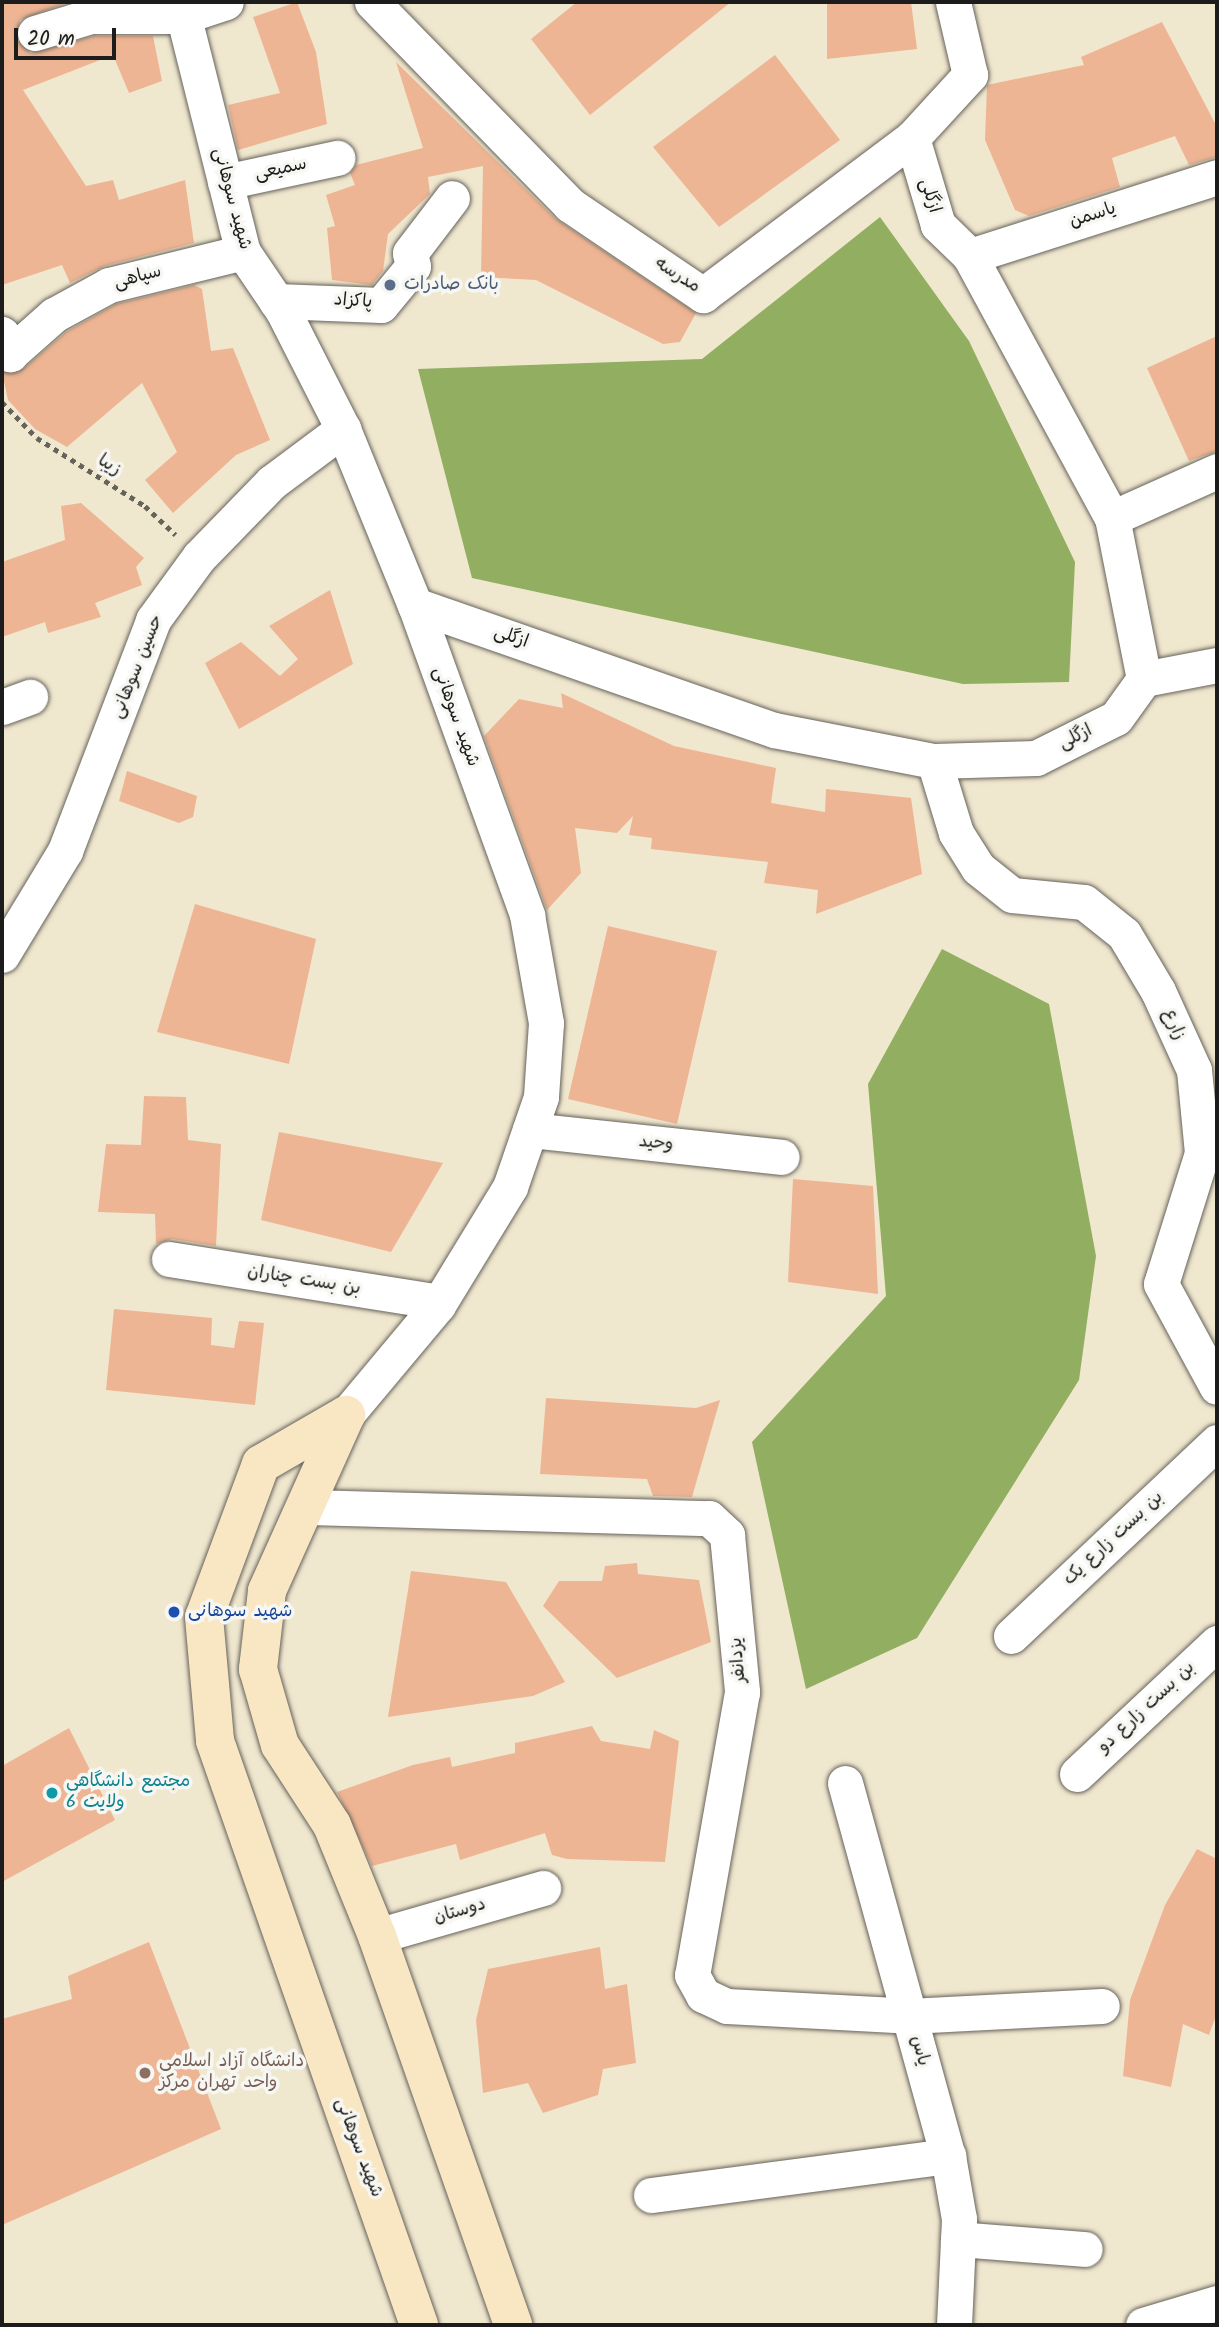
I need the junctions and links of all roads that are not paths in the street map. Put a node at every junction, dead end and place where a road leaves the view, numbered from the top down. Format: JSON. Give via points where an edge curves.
{"nodes":[{"id":1,"x":226,"y":2,"type":"edge"},
{"id":2,"x":372,"y":2,"type":"edge"},
{"id":3,"x":953,"y":2,"type":"edge"},
{"id":4,"x":182,"y":9,"type":"edge"},
{"id":5,"x":35,"y":33,"type":"dead end"},
{"id":6,"x":912,"y":138,"type":"junction"},
{"id":7,"x":337,"y":158,"type":"dead end"},
{"id":8,"x":1217,"y":177,"type":"edge"},
{"id":9,"x":225,"y":182,"type":"junction"},
{"id":10,"x":452,"y":198,"type":"dead end"},
{"id":11,"x":243,"y":252,"type":"junction"},
{"id":12,"x":970,"y":256,"type":"junction"},
{"id":13,"x":276,"y":301,"type":"junction"},
{"id":14,"x":6,"y":344,"type":"edge"},
{"id":15,"x":343,"y":429,"type":"junction"},
{"id":16,"x":1217,"y":471,"type":"edge"},
{"id":17,"x":1112,"y":518,"type":"junction"},
{"id":18,"x":415,"y":605,"type":"junction"},
{"id":19,"x":1217,"y":665,"type":"edge"},
{"id":20,"x":1144,"y":679,"type":"junction"},
{"id":21,"x":934,"y":761,"type":"junction"},
{"id":22,"x":2,"y":955,"type":"edge"},
{"id":23,"x":1194,"y":1070,"type":"junction"},
{"id":24,"x":1217,"y":1097,"type":"edge"},
{"id":25,"x":530,"y":1130,"type":"junction"},
{"id":26,"x":782,"y":1157,"type":"dead end"},
{"id":27,"x":169,"y":1259,"type":"dead end"},
{"id":28,"x":439,"y":1302,"type":"junction"},
{"id":29,"x":1217,"y":1387,"type":"edge"},
{"id":30,"x":346,"y":1415,"type":"junction"},
{"id":31,"x":1217,"y":1442,"type":"edge"},
{"id":32,"x":309,"y":1507,"type":"junction"},
{"id":33,"x":1011,"y":1636,"type":"dead end"},
{"id":34,"x":1217,"y":1643,"type":"edge"},
{"id":35,"x":1077,"y":1774,"type":"dead end"},
{"id":36,"x":845,"y":1783,"type":"dead end"},
{"id":37,"x":543,"y":1888,"type":"dead end"},
{"id":38,"x":377,"y":1936,"type":"junction"},
{"id":39,"x":1102,"y":2006,"type":"dead end"},
{"id":40,"x":909,"y":2016,"type":"junction"},
{"id":41,"x":948,"y":2156,"type":"junction"},
{"id":42,"x":651,"y":2195,"type":"dead end"},
{"id":43,"x":958,"y":2239,"type":"junction"},
{"id":44,"x":1085,"y":2249,"type":"dead end"},
{"id":45,"x":1217,"y":2303,"type":"edge"},
{"id":46,"x":419,"y":2325,"type":"edge"},
{"id":47,"x":513,"y":2325,"type":"edge"},
{"id":48,"x":954,"y":2325,"type":"edge"},
{"id":49,"x":1143,"y":2325,"type":"edge"}],
"edges":[{"from":1,"to":4,"type":"street"},
{"from":2,"to":6,"type":"street","name":"مدرسه","via":[[570,205],[703,295]]},
{"from":3,"to":6,"type":"street","name":"مدرسه","via":[[970,75]]},
{"from":4,"to":5,"type":"street","via":[[91,16]]},
{"from":4,"to":9,"type":"street","name":"شهید سوهانی"},
{"from":6,"to":12,"type":"street","name":"ازگلی","via":[[938,225]]},
{"from":7,"to":9,"type":"street","name":"سمیعی"},
{"from":8,"to":12,"type":"street","name":"یاسمن"},
{"from":9,"to":11,"type":"street","name":"شهید سوهانی"},
{"from":10,"to":13,"type":"street","name":"پاکزاد","via":[[410,253],[413,266],[381,305]]},
{"from":11,"to":13,"type":"street","name":"شهید سوهانی"},
{"from":11,"to":14,"type":"street","name":"سپاهی","via":[[109,285]]},
{"from":12,"to":17,"type":"street","name":"ازگلی"},
{"from":13,"to":15,"type":"street","name":"شهید سوهانی"},
{"from":15,"to":18,"type":"street","name":"شهید سوهانی"},
{"from":15,"to":22,"type":"street","name":"حسین سوهانی","via":[[272,482],[199,557],[153,620],[65,851]]},
{"from":16,"to":17,"type":"street"},
{"from":17,"to":20,"type":"street","name":"ازگلی"},
{"from":18,"to":21,"type":"street","name":"ازگلی","via":[[774,730]]},
{"from":18,"to":25,"type":"street","name":"شهید سوهانی","via":[[527,915],[546,1023],[541,1097]]},
{"from":19,"to":20,"type":"street"},
{"from":20,"to":21,"type":"street","name":"ازگلی","via":[[1116,718],[1036,758]]},
{"from":21,"to":23,"type":"street","name":"زارع","via":[[956,834],[978,868],[1012,895],[1084,902],[1124,934]]},
{"from":23,"to":24,"type":"street"},
{"from":23,"to":29,"type":"street","name":"زارع","via":[[1202,1153],[1161,1284]]},
{"from":25,"to":26,"type":"street","name":"وحید"},
{"from":25,"to":28,"type":"street","name":"شهید سوهانی","via":[[510,1187]]},
{"from":27,"to":28,"type":"street","name":"بن بست چناران"},
{"from":28,"to":30,"type":"street","name":"شهید سوهانی"},
{"from":30,"to":32,"type":"main road","name":"شهید سوهانی"},
{"from":30,"to":46,"type":"main road","name":"شهید سوهانی","via":[[261,1464],[204,1617],[215,1741]]},
{"from":31,"to":33,"type":"street","name":"بن بست زارع یک"},
{"from":32,"to":38,"type":"main road","name":"شهید سوهانی","via":[[267,1591],[258,1669],[280,1745],[332,1825]]},
{"from":32,"to":40,"type":"street","name":"یزدانفر","via":[[709,1518],[727,1535],[742,1692],[692,1975],[703,1995],[727,2006]]},
{"from":34,"to":35,"type":"street","name":"بن بست زارع دو"},
{"from":36,"to":40,"type":"street","name":"یاس"},
{"from":37,"to":38,"type":"street","name":"دوستان"},
{"from":38,"to":47,"type":"main road","name":"شهید سوهانی"},
{"from":39,"to":40,"type":"street","name":"یزدانفر"},
{"from":40,"to":41,"type":"street","name":"یاس"},
{"from":41,"to":42,"type":"street"},
{"from":41,"to":43,"type":"street","name":"یاس"},
{"from":43,"to":44,"type":"street"},
{"from":43,"to":48,"type":"street","name":"یاس"},
{"from":45,"to":49,"type":"street"}]}
